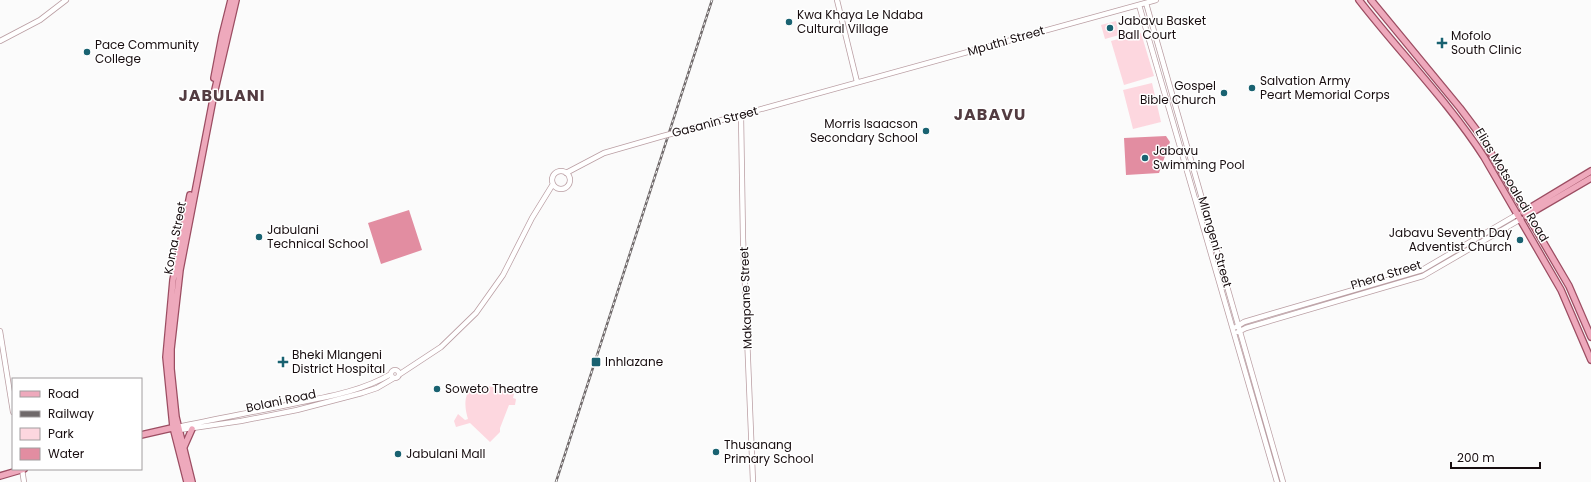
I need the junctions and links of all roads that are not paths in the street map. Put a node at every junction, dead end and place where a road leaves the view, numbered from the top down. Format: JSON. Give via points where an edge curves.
{"nodes":[{"id":1,"x":66,"y":0,"type":"edge"},
{"id":2,"x":231,"y":0,"type":"edge"},
{"id":3,"x":236,"y":0,"type":"edge"},
{"id":4,"x":837,"y":0,"type":"edge"},
{"id":5,"x":1156,"y":0,"type":"edge"},
{"id":6,"x":1359,"y":0,"type":"edge"},
{"id":7,"x":1371,"y":0,"type":"edge"},
{"id":8,"x":1146,"y":3,"type":"junction"},
{"id":9,"x":1139,"y":5,"type":"junction"},
{"id":10,"x":0,"y":41,"type":"edge"},
{"id":11,"x":857,"y":82,"type":"junction"},
{"id":12,"x":741,"y":115,"type":"junction"},
{"id":13,"x":575,"y":169,"type":"junction"},
{"id":14,"x":1591,"y":171,"type":"edge"},
{"id":15,"x":566,"y":172,"type":"junction"},
{"id":16,"x":570,"y":177,"type":"junction"},
{"id":17,"x":1591,"y":178,"type":"edge"},
{"id":18,"x":554,"y":186,"type":"junction"},
{"id":19,"x":1547,"y":201,"type":"junction"},
{"id":20,"x":1526,"y":213,"type":"junction"},
{"id":21,"x":1519,"y":217,"type":"junction"},
{"id":22,"x":1534,"y":227,"type":"junction"},
{"id":23,"x":1528,"y":231,"type":"junction"},
{"id":24,"x":1238,"y":325,"type":"junction"},
{"id":25,"x":0,"y":331,"type":"edge"},
{"id":26,"x":1240,"y":331,"type":"junction"},
{"id":27,"x":1234,"y":332,"type":"junction"},
{"id":28,"x":1591,"y":336,"type":"edge"},
{"id":29,"x":1591,"y":360,"type":"edge"},
{"id":30,"x":399,"y":372,"type":"junction"},
{"id":31,"x":393,"y":376,"type":"junction"},
{"id":32,"x":12,"y":406,"type":"edge"},
{"id":33,"x":174,"y":428,"type":"junction"},
{"id":34,"x":192,"y":429,"type":"junction"},
{"id":35,"x":142,"y":435,"type":"edge"},
{"id":36,"x":184,"y":447,"type":"junction"},
{"id":37,"x":20,"y":470,"type":"edge"},
{"id":38,"x":23,"y":470,"type":"edge"},
{"id":39,"x":0,"y":476,"type":"edge"},
{"id":40,"x":24,"y":482,"type":"edge"},
{"id":41,"x":187,"y":482,"type":"edge"},
{"id":42,"x":192,"y":482,"type":"edge"},
{"id":43,"x":753,"y":482,"type":"edge"},
{"id":44,"x":1277,"y":482,"type":"edge"},
{"id":45,"x":1283,"y":482,"type":"edge"}],
"edges":[{"from":1,"to":10,"type":"street","via":[[40,20]]},
{"from":2,"to":33,"type":"main road","name":"Koma Street","via":[[173,280],[166,357]]},
{"from":3,"to":33,"type":"main road","name":"Koma Street","via":[[178,279],[170,361]]},
{"from":4,"to":11,"type":"street"},
{"from":5,"to":8,"type":"street","name":"Mputhi Street"},
{"from":6,"to":21,"type":"main road","name":"Elias Motsoaledi Road","via":[[1471,137]]},
{"from":7,"to":20,"type":"main road","name":"Elias Motsoaledi Road","via":[[1475,127]]},
{"from":8,"to":9,"type":"street","name":"Mputhi Street"},
{"from":8,"to":24,"type":"street","name":"Mlangeni Street"},
{"from":9,"to":11,"type":"street","name":"Mputhi Street"},
{"from":9,"to":27,"type":"street","name":"Mlangeni Street"},
{"from":11,"to":12,"type":"street","name":"Gasanin Street"},
{"from":12,"to":13,"type":"street","name":"Gasanin Street","bridge":true,"via":[[604,153]]},
{"from":12,"to":43,"type":"street","name":"Makapane Street","via":[[743,238]]},
{"from":13,"to":15,"type":"street","name":"Gasanin Street"},
{"from":13,"to":16,"type":"street","name":"Gasanin Street"},
{"from":14,"to":19,"type":"main road"},
{"from":15,"to":16,"type":"street"},
{"from":15,"to":18,"type":"street","via":[[555,173],[552,178]]},
{"from":16,"to":18,"type":"street","via":[[571,182],[567,188],[562,190]]},
{"from":17,"to":19,"type":"main road"},
{"from":18,"to":30,"type":"street","via":[[532,218],[503,275],[483,305],[452,338],[430,355]]},
{"from":19,"to":20,"type":"main road","name":"Phera Street"},
{"from":20,"to":21,"type":"main road","name":"Phera Street"},
{"from":20,"to":22,"type":"main road","name":"Elias Motsoaledi Road"},
{"from":21,"to":23,"type":"main road","name":"Elias Motsoaledi Road"},
{"from":21,"to":24,"type":"street","name":"Phera Street","via":[[1422,270]]},
{"from":21,"to":26,"type":"street","name":"Phera Street","via":[[1423,276]]},
{"from":22,"to":23,"type":"main road"},
{"from":22,"to":28,"type":"main road","name":"Elias Motsoaledi Road","via":[[1569,286]]},
{"from":23,"to":29,"type":"main road","name":"Elias Motsoaledi Road","via":[[1561,290]]},
{"from":24,"to":26,"type":"street","name":"Mlangeni Street"},
{"from":24,"to":27,"type":"street","name":"Phera Street"},
{"from":25,"to":32,"type":"street"},
{"from":26,"to":27,"type":"street","name":"Phera Street"},
{"from":26,"to":45,"type":"street","name":"Mlangeni Street"},
{"from":27,"to":44,"type":"street","name":"Mlangeni Street"},
{"from":30,"to":31,"type":"street","via":[[398,377]]},
{"from":30,"to":31,"type":"street","via":[[393,370]]},
{"from":31,"to":33,"type":"street","name":"Bolani Road","via":[[343,393]]},
{"from":31,"to":34,"type":"street","name":"Bolani Road","via":[[378,388],[338,400]]},
{"from":33,"to":34,"type":"street","name":"Bolani Road"},
{"from":33,"to":35,"type":"main road","name":"Bolani Road"},
{"from":33,"to":36,"type":"main road","name":"Koma Street"},
{"from":33,"to":41,"type":"main road","name":"Koma Street"},
{"from":34,"to":36,"type":"main road"},
{"from":36,"to":42,"type":"main road","name":"Koma Street"},
{"from":37,"to":39,"type":"main road"},
{"from":38,"to":40,"type":"street"}]}
